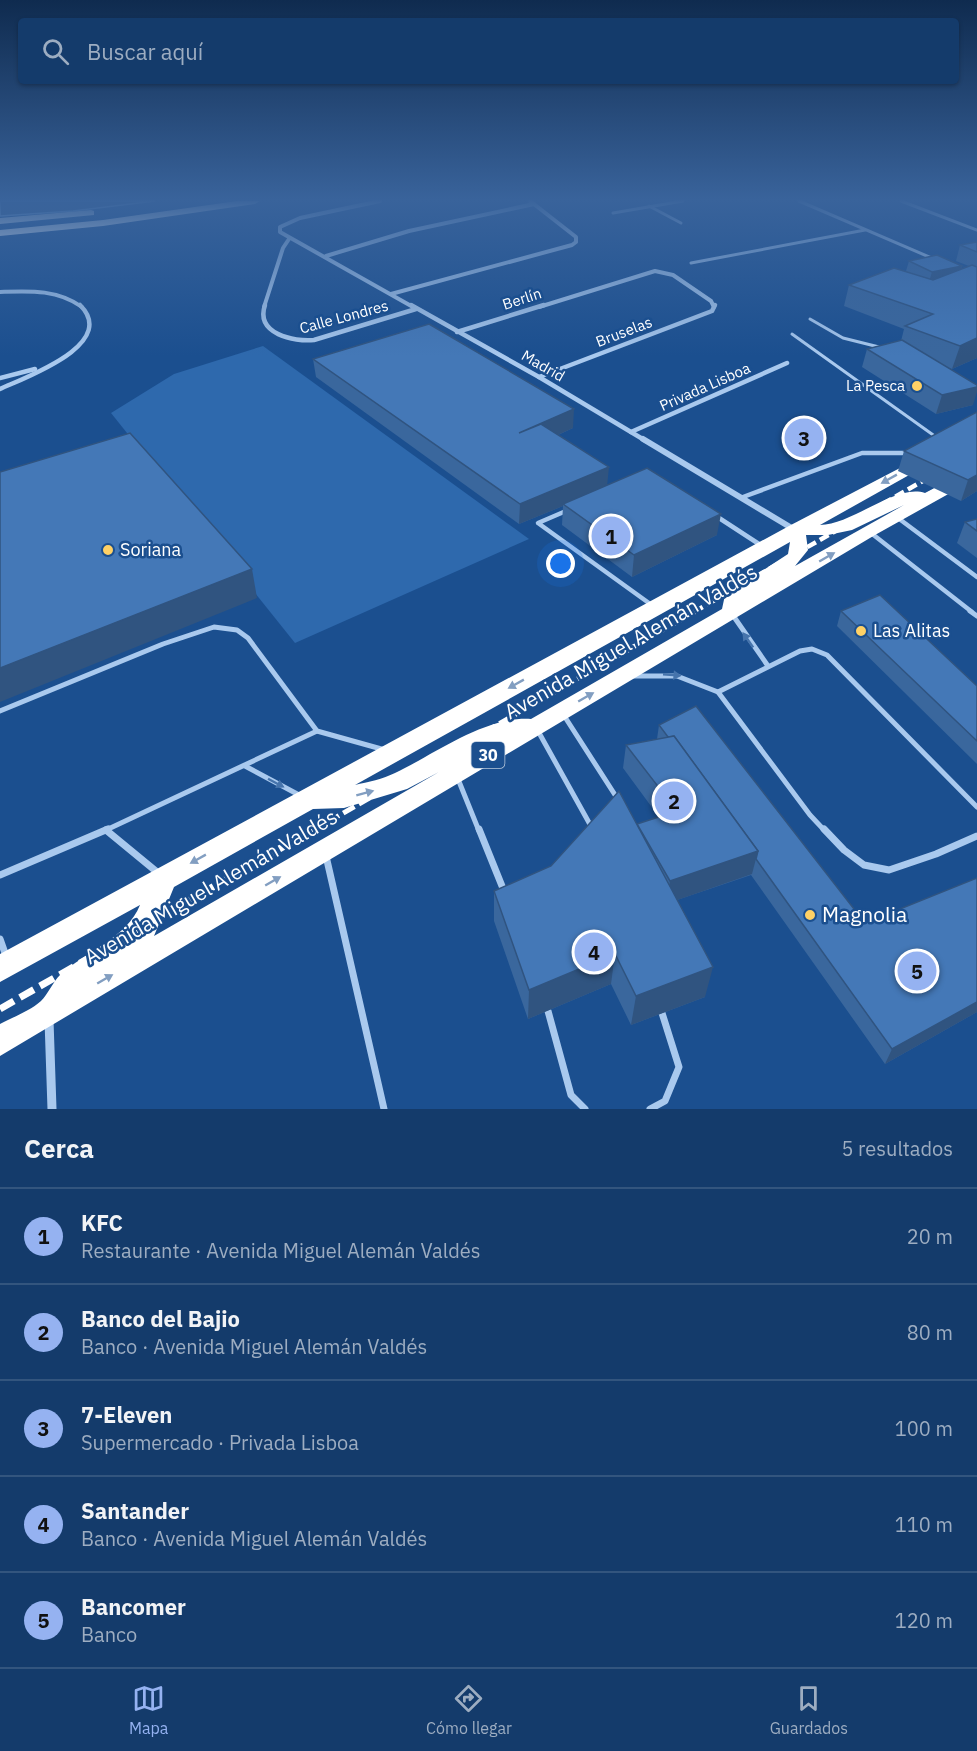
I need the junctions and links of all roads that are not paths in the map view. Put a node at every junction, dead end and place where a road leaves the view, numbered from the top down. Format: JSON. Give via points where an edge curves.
{"nodes":[{"id":1,"x":281,"y":253,"type":"edge"},
{"id":2,"x":319,"y":253,"type":"edge"},
{"id":3,"x":337,"y":253,"type":"edge"},
{"id":4,"x":543,"y":253,"type":"edge"},
{"id":5,"x":742,"y":253,"type":"edge"},
{"id":6,"x":921,"y":253,"type":"edge"},
{"id":7,"x":326,"y":256,"type":"junction"},
{"id":8,"x":940,"y":261,"type":"edge"},
{"id":9,"x":691,"y":262,"type":"dead end"},
{"id":10,"x":391,"y":294,"type":"junction"},
{"id":11,"x":0,"y":295,"type":"edge"},
{"id":12,"x":715,"y":305,"type":"joint"},
{"id":13,"x":416,"y":309,"type":"junction"},
{"id":14,"x":810,"y":319,"type":"dead end"},
{"id":15,"x":457,"y":332,"type":"junction"},
{"id":16,"x":792,"y":334,"type":"dead end"},
{"id":17,"x":883,"y":348,"type":"edge"},
{"id":18,"x":788,"y":363,"type":"dead end"},
{"id":19,"x":48,"y":366,"type":"junction"},
{"id":20,"x":539,"y":377,"type":"junction"},
{"id":21,"x":0,"y":378,"type":"edge"},
{"id":22,"x":0,"y":389,"type":"edge"},
{"id":23,"x":631,"y":432,"type":"junction"},
{"id":24,"x":949,"y":441,"type":"joint"},
{"id":25,"x":912,"y":454,"type":"edge"},
{"id":26,"x":967,"y":474,"type":"edge"},
{"id":27,"x":937,"y":492,"type":"junction"},
{"id":28,"x":742,"y":496,"type":"junction"},
{"id":29,"x":568,"y":510,"type":"edge"},
{"id":30,"x":706,"y":510,"type":"edge"},
{"id":31,"x":895,"y":516,"type":"junction"},
{"id":32,"x":795,"y":530,"type":"junction"},
{"id":33,"x":869,"y":531,"type":"junction"},
{"id":34,"x":764,"y":547,"type":"junction"},
{"id":35,"x":977,"y":577,"type":"edge"},
{"id":36,"x":655,"y":608,"type":"junction"},
{"id":37,"x":731,"y":613,"type":"junction"},
{"id":38,"x":977,"y":616,"type":"edge"},
{"id":39,"x":768,"y":666,"type":"junction"},
{"id":40,"x":622,"y":676,"type":"junction"},
{"id":41,"x":717,"y":692,"type":"junction"},
{"id":42,"x":0,"y":711,"type":"edge"},
{"id":43,"x":562,"y":712,"type":"junction"},
{"id":44,"x":536,"y":727,"type":"junction"},
{"id":45,"x":317,"y":731,"type":"junction"},
{"id":46,"x":394,"y":752,"type":"junction"},
{"id":47,"x":245,"y":766,"type":"junction"},
{"id":48,"x":456,"y":774,"type":"junction"},
{"id":49,"x":307,"y":800,"type":"junction"},
{"id":50,"x":622,"y":806,"type":"edge"},
{"id":51,"x":977,"y":807,"type":"edge"},
{"id":52,"x":106,"y":830,"type":"junction"},
{"id":53,"x":594,"y":834,"type":"edge"},
{"id":54,"x":977,"y":836,"type":"edge"},
{"id":55,"x":324,"y":850,"type":"junction"},
{"id":56,"x":0,"y":874,"type":"edge"},
{"id":57,"x":164,"y":878,"type":"junction"},
{"id":58,"x":507,"y":897,"type":"edge"},
{"id":59,"x":0,"y":939,"type":"edge"},
{"id":60,"x":5,"y":966,"type":"edge"},
{"id":61,"x":548,"y":1011,"type":"dead end"},
{"id":62,"x":48,"y":1012,"type":"junction"},
{"id":63,"x":662,"y":1013,"type":"dead end"},
{"id":64,"x":0,"y":1041,"type":"edge"},
{"id":65,"x":52,"y":1109,"type":"edge"},
{"id":66,"x":384,"y":1109,"type":"edge"},
{"id":67,"x":585,"y":1109,"type":"edge"},
{"id":68,"x":650,"y":1109,"type":"edge"}],
"edges":[{"from":1,"to":13,"type":"street","name":"Calle Londres","via":[[263,310],[264,319],[276,335],[297,342],[314,340]]},
{"from":2,"to":7,"type":"street","name":"Madrid"},
{"from":3,"to":7,"type":"street"},
{"from":4,"to":10,"type":"street"},
{"from":5,"to":9,"type":"lane"},
{"from":6,"to":8,"type":"lane"},
{"from":7,"to":10,"type":"street","name":"Madrid"},
{"from":10,"to":13,"type":"street","name":"Madrid"},
{"from":11,"to":19,"type":"street","via":[[50,293],[69,298],[85,310],[91,320],[90,331],[82,342]]},
{"from":12,"to":15,"type":"street","name":"Berlín","via":[[673,275],[645,273]]},
{"from":12,"to":20,"type":"street","name":"Bruselas","via":[[712,311]]},
{"from":13,"to":15,"type":"street","name":"Madrid"},
{"from":14,"to":17,"type":"lane","via":[[843,338]]},
{"from":15,"to":20,"type":"street","name":"Madrid"},
{"from":16,"to":24,"type":"lane"},
{"from":18,"to":23,"type":"street","name":"Privada Lisboa"},
{"from":19,"to":21,"type":"street"},
{"from":19,"to":22,"type":"street"},
{"from":20,"to":23,"type":"street","name":"Madrid"},
{"from":23,"to":28,"type":"street","name":"Madrid"},
{"from":24,"to":32,"type":"highway","name":"Avenida Miguel Alemán Valdés","one_way":true},
{"from":25,"to":28,"type":"lane","via":[[862,453]]},
{"from":26,"to":27,"type":"highway","name":"Avenida Miguel Alemán Valdés","number":"30"},
{"from":27,"to":31,"type":"highway","name":"Avenida Miguel Alemán Valdés","number":"30"},
{"from":27,"to":32,"type":"highway","via":[[890,503],[846,526]]},
{"from":28,"to":32,"type":"street","name":"Madrid"},
{"from":29,"to":36,"type":"lane","via":[[538,523]]},
{"from":30,"to":34,"type":"lane"},
{"from":31,"to":33,"type":"highway","name":"Avenida Miguel Alemán Valdés","number":"30"},
{"from":31,"to":35,"type":"lane"},
{"from":32,"to":34,"type":"highway","name":"Avenida Miguel Alemán Valdés"},
{"from":32,"to":37,"type":"highway","via":[[798,553],[741,590],[732,599]]},
{"from":37,"to":33,"type":"highway","name":"Avenida Miguel Alemán Valdés","number":"30","one_way":true},
{"from":33,"to":38,"type":"lane"},
{"from":34,"to":36,"type":"highway","name":"Avenida Miguel Alemán Valdés"},
{"from":36,"to":46,"type":"highway","name":"Avenida Miguel Alemán Valdés","one_way":true},
{"from":39,"to":37,"type":"lane","one_way":true},
{"from":37,"to":40,"type":"highway","name":"Avenida Miguel Alemán Valdés","number":"30"},
{"from":39,"to":41,"type":"lane"},
{"from":39,"to":51,"type":"lane","via":[[807,649],[827,655]]},
{"from":40,"to":41,"type":"lane","one_way":true,"via":[[673,674]]},
{"from":43,"to":40,"type":"highway","name":"Avenida Miguel Alemán Valdés","number":"30","one_way":true},
{"from":41,"to":54,"type":"lane","via":[[810,815],[864,866],[889,870]]},
{"from":42,"to":45,"type":"lane","via":[[163,644],[225,627],[248,638]]},
{"from":43,"to":44,"type":"highway","name":"Avenida Miguel Alemán Valdés","number":"30"},
{"from":43,"to":50,"type":"lane"},
{"from":44,"to":48,"type":"highway","name":"Avenida Miguel Alemán Valdés","number":"30"},
{"from":49,"to":44,"type":"highway","one_way":true,"via":[[344,798],[399,782],[480,739],[516,726]]},
{"from":44,"to":53,"type":"lane"},
{"from":45,"to":46,"type":"lane"},
{"from":45,"to":47,"type":"lane"},
{"from":46,"to":49,"type":"highway","name":"Avenida Miguel Alemán Valdés"},
{"from":47,"to":49,"type":"lane","one_way":true},
{"from":47,"to":52,"type":"lane"},
{"from":48,"to":55,"type":"highway","name":"Avenida Miguel Alemán Valdés","number":"30"},
{"from":48,"to":58,"type":"lane"},
{"from":49,"to":57,"type":"highway","name":"Avenida Miguel Alemán Valdés","one_way":true},
{"from":52,"to":56,"type":"lane"},
{"from":52,"to":57,"type":"lane"},
{"from":62,"to":55,"type":"highway","name":"Avenida Miguel Alemán Valdés","number":"30","one_way":true},
{"from":55,"to":66,"type":"lane"},
{"from":57,"to":60,"type":"highway","name":"Avenida Miguel Alemán Valdés"},
{"from":57,"to":62,"type":"highway","via":[[146,925],[69,986]]},
{"from":59,"to":60,"type":"lane"},
{"from":61,"to":67,"type":"lane","via":[[571,1095]]},
{"from":62,"to":64,"type":"highway","name":"Avenida Miguel Alemán Valdés","number":"30"},
{"from":62,"to":65,"type":"street"},
{"from":63,"to":68,"type":"lane","via":[[679,1067],[664,1101]]}]}
